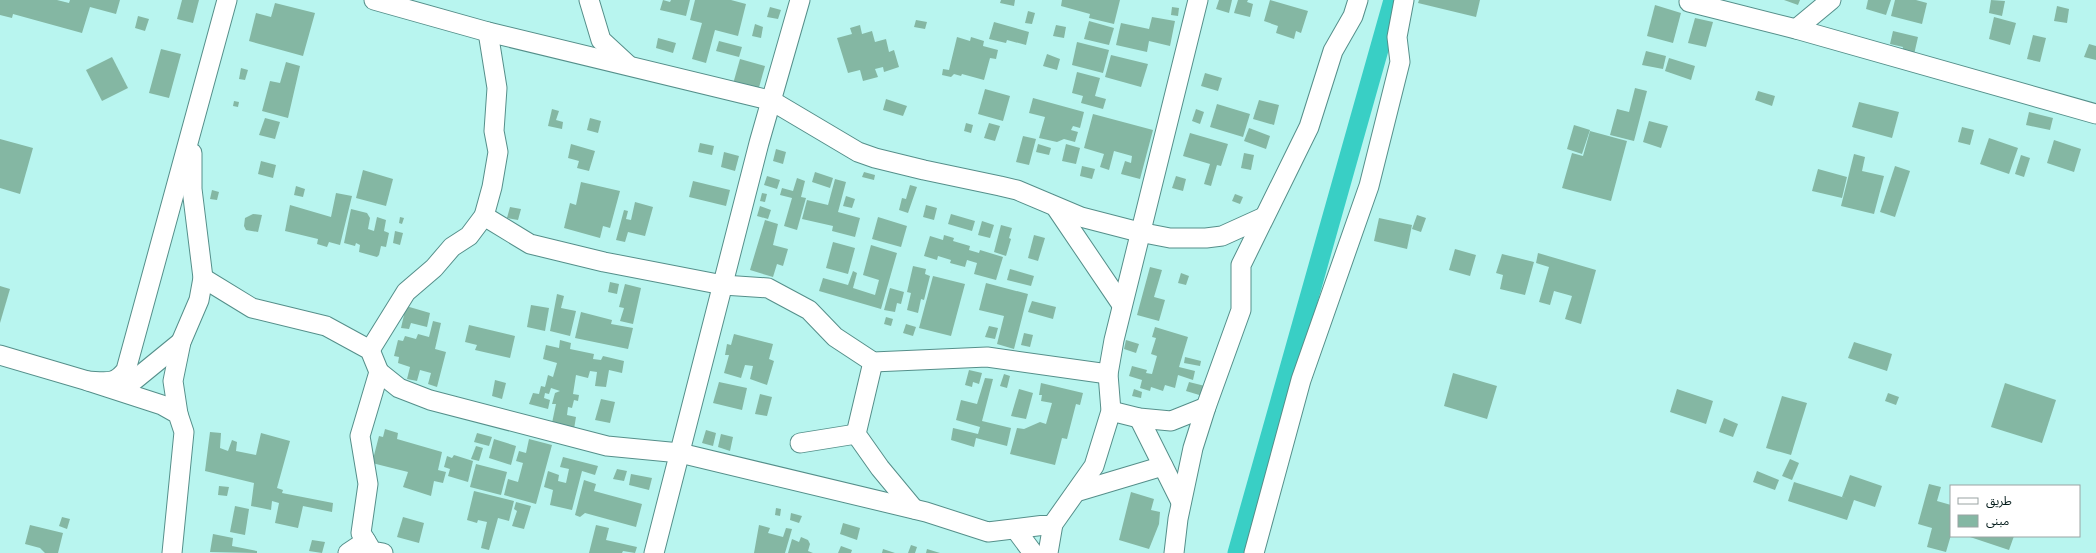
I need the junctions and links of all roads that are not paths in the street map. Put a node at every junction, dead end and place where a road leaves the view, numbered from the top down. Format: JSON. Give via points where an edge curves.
{"nodes":[{"id":1,"x":227,"y":0,"type":"edge"},
{"id":2,"x":374,"y":0,"type":"edge"},
{"id":3,"x":589,"y":0,"type":"edge"},
{"id":4,"x":800,"y":0,"type":"edge"},
{"id":5,"x":1198,"y":0,"type":"edge"},
{"id":6,"x":1358,"y":0,"type":"edge"},
{"id":7,"x":1404,"y":0,"type":"edge"},
{"id":8,"x":1831,"y":0,"type":"edge"},
{"id":9,"x":1689,"y":2,"type":"dead end"},
{"id":10,"x":1796,"y":29,"type":"junction"},
{"id":11,"x":488,"y":32,"type":"junction"},
{"id":12,"x":628,"y":65,"type":"junction"},
{"id":13,"x":772,"y":101,"type":"junction"},
{"id":14,"x":2096,"y":114,"type":"edge"},
{"id":15,"x":192,"y":127,"type":"junction"},
{"id":16,"x":1057,"y":208,"type":"junction"},
{"id":17,"x":484,"y":216,"type":"junction"},
{"id":18,"x":1264,"y":217,"type":"junction"},
{"id":19,"x":1139,"y":232,"type":"junction"},
{"id":20,"x":203,"y":278,"type":"junction"},
{"id":21,"x":723,"y":284,"type":"junction"},
{"id":22,"x":1122,"y":305,"type":"junction"},
{"id":23,"x":181,"y":342,"type":"junction"},
{"id":24,"x":370,"y":350,"type":"junction"},
{"id":25,"x":0,"y":355,"type":"edge"},
{"id":26,"x":873,"y":362,"type":"junction"},
{"id":27,"x":379,"y":372,"type":"junction"},
{"id":28,"x":1108,"y":374,"type":"junction"},
{"id":29,"x":88,"y":381,"type":"junction"},
{"id":30,"x":121,"y":391,"type":"junction"},
{"id":31,"x":1206,"y":407,"type":"junction"},
{"id":32,"x":1111,"y":412,"type":"junction"},
{"id":33,"x":178,"y":414,"type":"junction"},
{"id":34,"x":1139,"y":418,"type":"junction"},
{"id":35,"x":856,"y":434,"type":"junction"},
{"id":36,"x":800,"y":443,"type":"dead end"},
{"id":37,"x":680,"y":453,"type":"junction"},
{"id":38,"x":1163,"y":466,"type":"junction"},
{"id":39,"x":1076,"y":492,"type":"junction"},
{"id":40,"x":1181,"y":502,"type":"junction"},
{"id":41,"x":914,"y":509,"type":"junction"},
{"id":42,"x":1053,"y":524,"type":"junction"},
{"id":43,"x":1016,"y":530,"type":"junction"},
{"id":44,"x":366,"y":541,"type":"junction"},
{"id":45,"x":172,"y":553,"type":"edge"},
{"id":46,"x":348,"y":553,"type":"edge"},
{"id":47,"x":383,"y":553,"type":"edge"},
{"id":48,"x":654,"y":553,"type":"edge"},
{"id":49,"x":1032,"y":553,"type":"edge"},
{"id":50,"x":1048,"y":553,"type":"edge"},
{"id":51,"x":1174,"y":553,"type":"edge"},
{"id":52,"x":1254,"y":553,"type":"edge"}],
"edges":[{"from":1,"to":15,"type":"street"},
{"from":2,"to":11,"type":"street"},
{"from":3,"to":12,"type":"street","via":[[601,40]]},
{"from":4,"to":13,"type":"street"},
{"from":5,"to":19,"type":"street"},
{"from":6,"to":18,"type":"street","via":[[1353,16],[1333,51],[1309,127]]},
{"from":7,"to":52,"type":"street","via":[[1397,37],[1400,62],[1369,186],[1301,380]]},
{"from":8,"to":10,"type":"street"},
{"from":9,"to":10,"type":"street"},
{"from":10,"to":14,"type":"street"},
{"from":11,"to":12,"type":"street"},
{"from":11,"to":17,"type":"street","via":[[497,88],[494,131],[498,152]]},
{"from":12,"to":13,"type":"street"},
{"from":13,"to":16,"type":"street","via":[[858,152],[1011,189]]},
{"from":13,"to":21,"type":"street"},
{"from":15,"to":20,"type":"street","via":[[192,189]]},
{"from":15,"to":29,"type":"street","via":[[126,370],[119,379],[106,382]]},
{"from":16,"to":19,"type":"street","via":[[1080,217]]},
{"from":16,"to":22,"type":"street"},
{"from":17,"to":21,"type":"street","via":[[530,244],[604,262]]},
{"from":17,"to":24,"type":"street","via":[[469,236],[452,247],[434,268],[406,292]]},
{"from":18,"to":19,"type":"street","via":[[1222,236],[1206,238],[1170,238]]},
{"from":18,"to":31,"type":"street","via":[[1241,265],[1241,310]]},
{"from":19,"to":22,"type":"street"},
{"from":20,"to":23,"type":"street","via":[[200,300]]},
{"from":20,"to":24,"type":"street","via":[[252,308],[326,326]]},
{"from":21,"to":26,"type":"street","via":[[768,288],[809,310],[835,337]]},
{"from":21,"to":37,"type":"street"},
{"from":22,"to":28,"type":"street"},
{"from":23,"to":30,"type":"street"},
{"from":23,"to":33,"type":"street","via":[[173,381]]},
{"from":24,"to":27,"type":"street"},
{"from":25,"to":29,"type":"street"},
{"from":26,"to":28,"type":"street","via":[[987,357]]},
{"from":26,"to":35,"type":"street"},
{"from":27,"to":37,"type":"street","via":[[399,388],[430,400],[608,446]]},
{"from":27,"to":44,"type":"street","via":[[360,436],[368,484],[361,533]]},
{"from":28,"to":32,"type":"street"},
{"from":29,"to":30,"type":"street"},
{"from":30,"to":33,"type":"street","via":[[162,405]]},
{"from":31,"to":34,"type":"street","via":[[1171,421]]},
{"from":31,"to":40,"type":"street","via":[[1193,448]]},
{"from":32,"to":34,"type":"street"},
{"from":32,"to":39,"type":"street","via":[[1094,466]]},
{"from":33,"to":45,"type":"street","via":[[184,432]]},
{"from":34,"to":38,"type":"street"},
{"from":35,"to":36,"type":"street"},
{"from":35,"to":41,"type":"street"},
{"from":37,"to":41,"type":"street"},
{"from":37,"to":48,"type":"street"},
{"from":38,"to":39,"type":"street"},
{"from":38,"to":40,"type":"street"},
{"from":39,"to":42,"type":"street"},
{"from":40,"to":51,"type":"street"},
{"from":41,"to":43,"type":"street","via":[[988,532]]},
{"from":42,"to":43,"type":"street"},
{"from":42,"to":50,"type":"street"},
{"from":43,"to":49,"type":"street"},
{"from":44,"to":46,"type":"street"},
{"from":44,"to":47,"type":"street","via":[[372,551]]}]}
